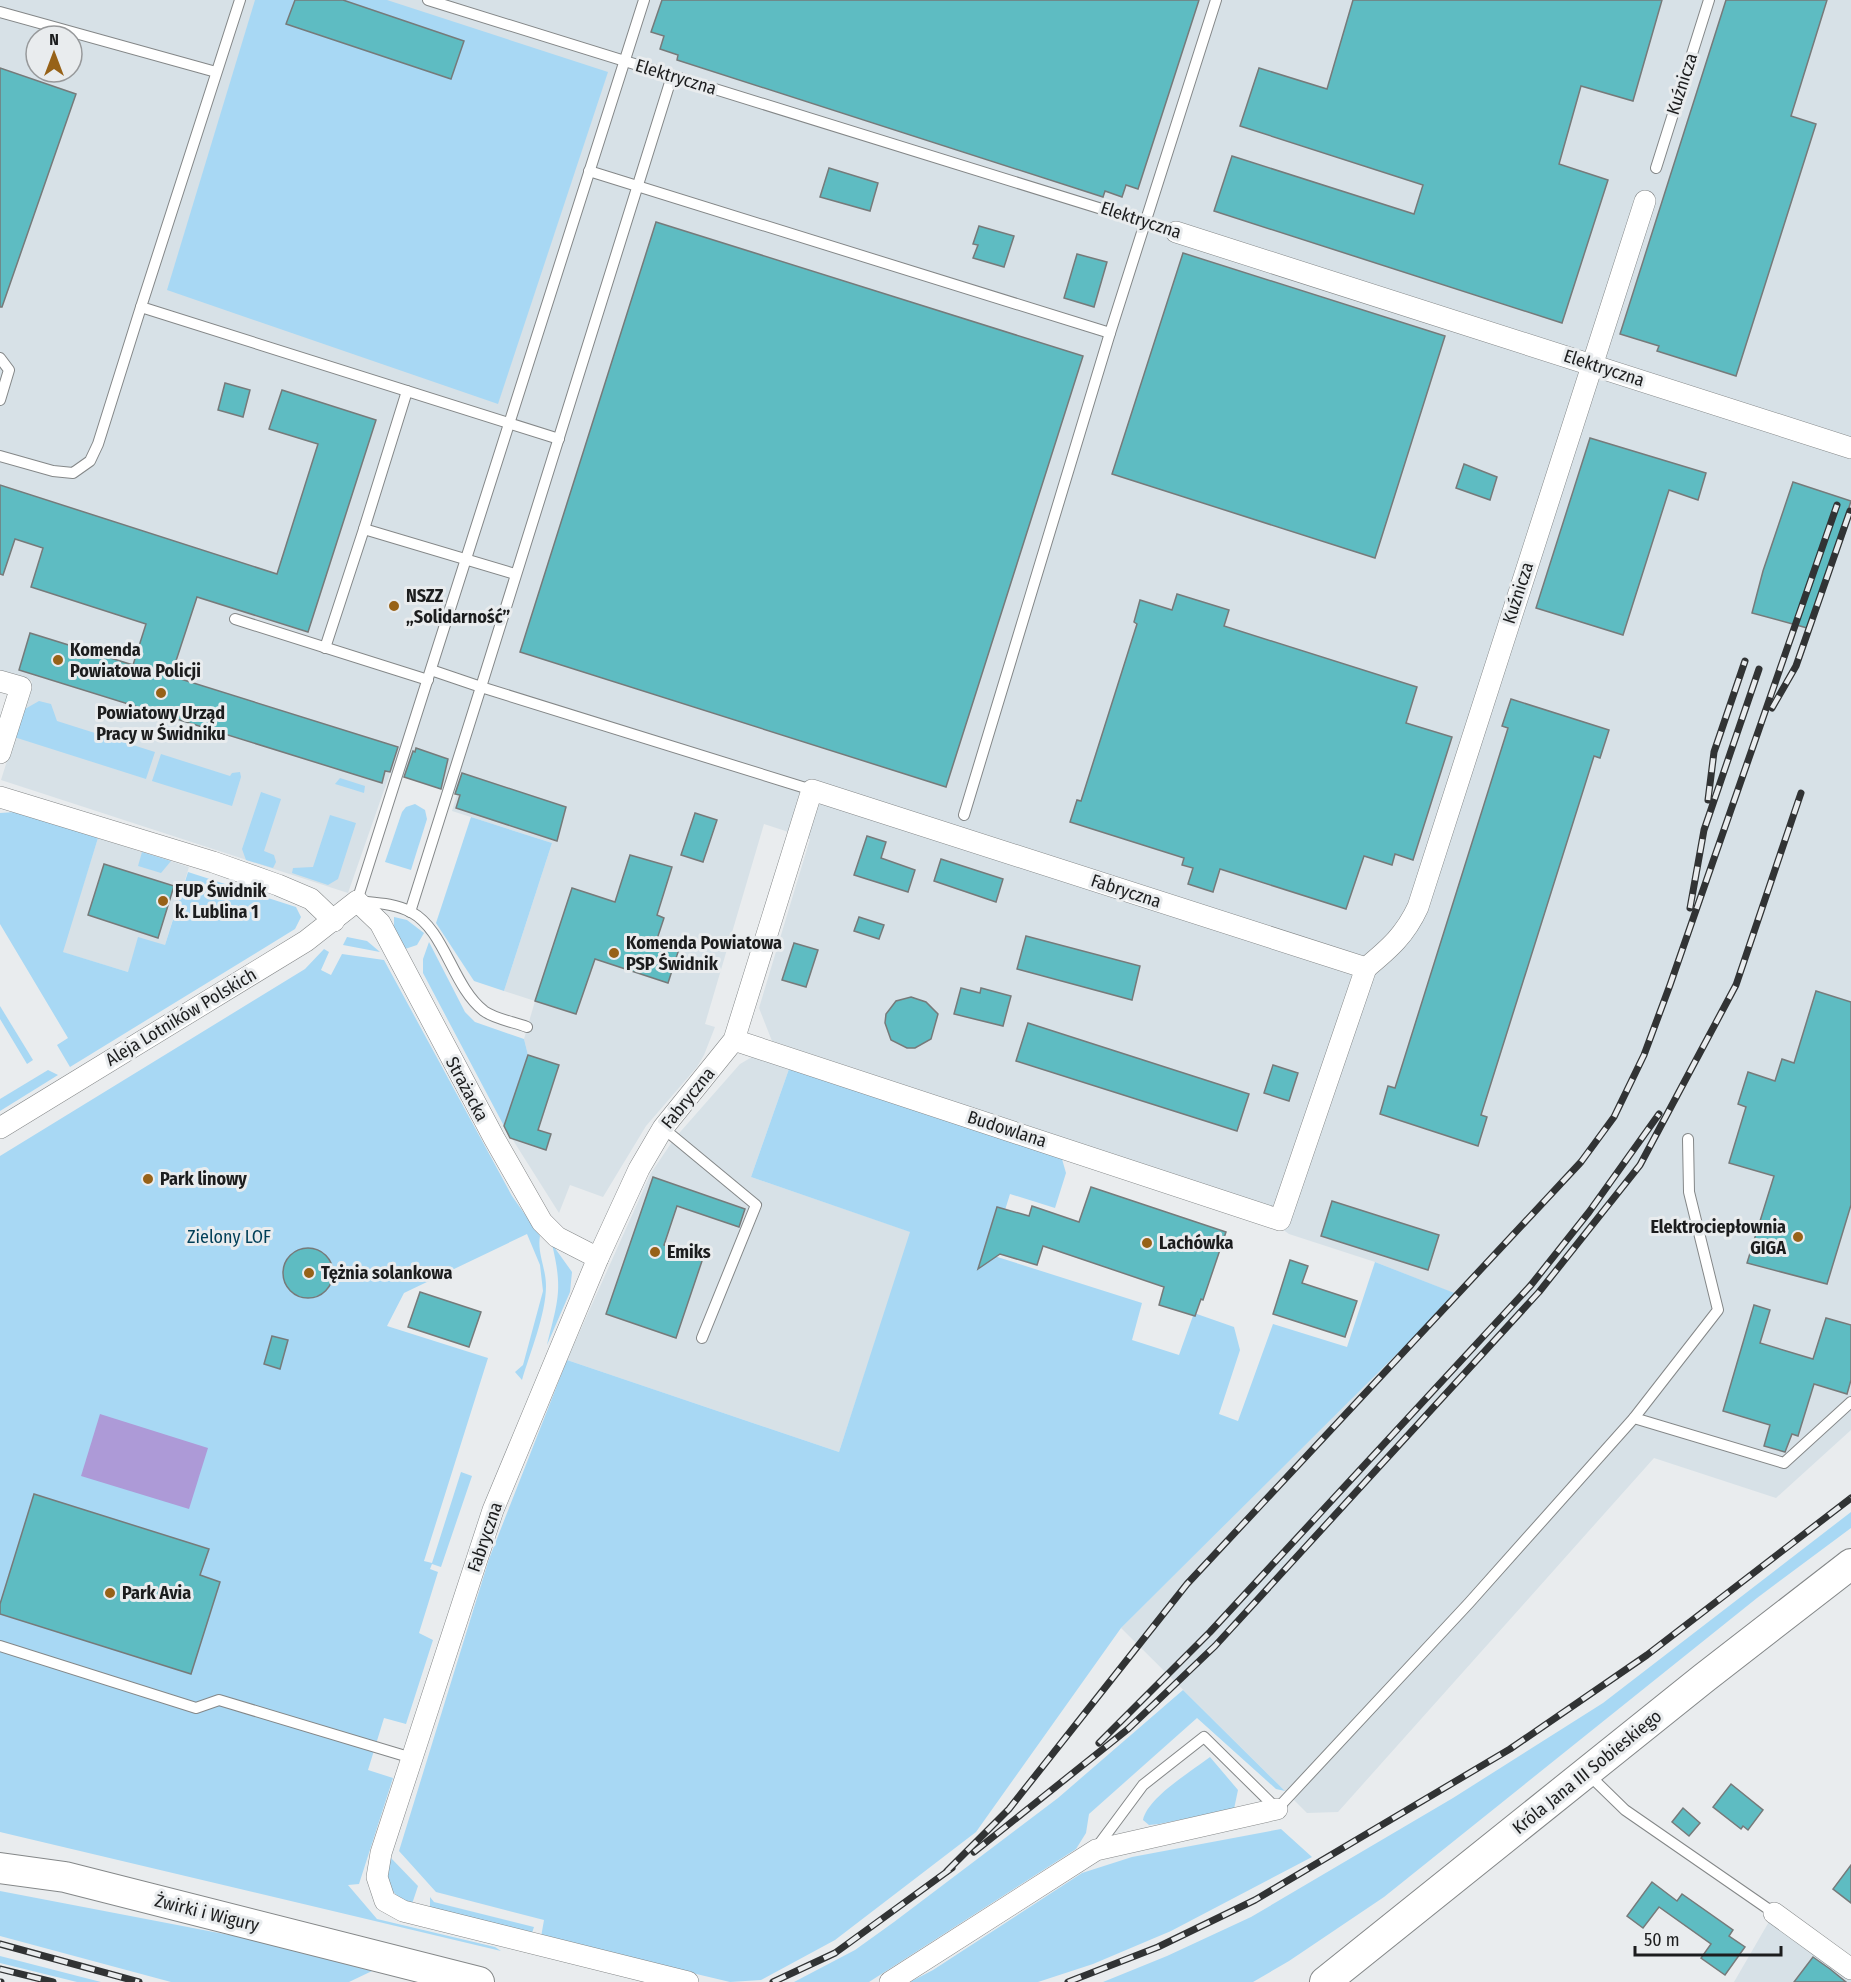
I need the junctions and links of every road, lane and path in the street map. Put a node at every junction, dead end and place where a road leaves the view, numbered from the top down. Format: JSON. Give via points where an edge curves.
{"nodes":[{"id":1,"x":240,"y":0,"type":"edge"},
{"id":2,"x":428,"y":0,"type":"edge"},
{"id":3,"x":644,"y":0,"type":"edge"},
{"id":4,"x":1216,"y":0,"type":"edge"},
{"id":5,"x":1709,"y":0,"type":"edge"},
{"id":6,"x":0,"y":12,"type":"edge"},
{"id":7,"x":625,"y":61,"type":"junction"},
{"id":8,"x":216,"y":72,"type":"junction"},
{"id":9,"x":672,"y":76,"type":"junction"},
{"id":10,"x":1656,"y":168,"type":"dead end"},
{"id":11,"x":589,"y":171,"type":"junction"},
{"id":12,"x":638,"y":185,"type":"junction"},
{"id":13,"x":1645,"y":201,"type":"dead end"},
{"id":14,"x":1145,"y":221,"type":"junction"},
{"id":15,"x":1176,"y":232,"type":"joint"},
{"id":16,"x":141,"y":307,"type":"junction"},
{"id":17,"x":1110,"y":333,"type":"junction"},
{"id":18,"x":0,"y":358,"type":"edge"},
{"id":19,"x":1592,"y":364,"type":"junction"},
{"id":20,"x":407,"y":391,"type":"junction"},
{"id":21,"x":0,"y":400,"type":"edge"},
{"id":22,"x":510,"y":423,"type":"junction"},
{"id":23,"x":559,"y":439,"type":"junction"},
{"id":24,"x":1851,"y":448,"type":"edge"},
{"id":25,"x":0,"y":456,"type":"edge"},
{"id":26,"x":364,"y":529,"type":"junction"},
{"id":27,"x":467,"y":559,"type":"junction"},
{"id":28,"x":515,"y":574,"type":"junction"},
{"id":29,"x":235,"y":619,"type":"dead end"},
{"id":30,"x":325,"y":648,"type":"junction"},
{"id":31,"x":429,"y":675,"type":"junction"},
{"id":32,"x":0,"y":681,"type":"edge"},
{"id":33,"x":481,"y":687,"type":"junction"},
{"id":34,"x":0,"y":753,"type":"edge"},
{"id":35,"x":812,"y":790,"type":"junction"},
{"id":36,"x":0,"y":797,"type":"edge"},
{"id":37,"x":964,"y":816,"type":"dead end"},
{"id":38,"x":357,"y":901,"type":"junction"},
{"id":39,"x":410,"y":912,"type":"junction"},
{"id":40,"x":334,"y":921,"type":"junction"},
{"id":41,"x":1366,"y":968,"type":"junction"},
{"id":42,"x":527,"y":1027,"type":"dead end"},
{"id":43,"x":734,"y":1040,"type":"junction"},
{"id":44,"x":0,"y":1128,"type":"edge"},
{"id":45,"x":663,"y":1128,"type":"junction"},
{"id":46,"x":1689,"y":1139,"type":"dead end"},
{"id":47,"x":598,"y":1258,"type":"junction"},
{"id":48,"x":702,"y":1338,"type":"dead end"},
{"id":49,"x":1851,"y":1402,"type":"edge"},
{"id":50,"x":1634,"y":1418,"type":"junction"},
{"id":51,"x":1851,"y":1564,"type":"edge"},
{"id":52,"x":0,"y":1646,"type":"edge"},
{"id":53,"x":412,"y":1758,"type":"junction"},
{"id":54,"x":1587,"y":1773,"type":"junction"},
{"id":55,"x":1277,"y":1809,"type":"junction"},
{"id":56,"x":1096,"y":1850,"type":"junction"},
{"id":57,"x":0,"y":1856,"type":"edge"},
{"id":58,"x":0,"y":1868,"type":"edge"},
{"id":59,"x":65,"y":1877,"type":"junction"},
{"id":60,"x":1774,"y":1913,"type":"joint"},
{"id":61,"x":1851,"y":1969,"type":"edge"},
{"id":62,"x":479,"y":1982,"type":"edge"},
{"id":63,"x":688,"y":1982,"type":"edge"},
{"id":64,"x":890,"y":1982,"type":"edge"},
{"id":65,"x":1325,"y":1982,"type":"edge"}],
"edges":[{"from":1,"to":8,"type":"lane"},
{"from":2,"to":7,"type":"lane","name":"Elektryczna"},
{"from":3,"to":7,"type":"lane"},
{"from":4,"to":14,"type":"lane"},
{"from":5,"to":10,"type":"lane","name":"Kuźnicza"},
{"from":6,"to":8,"type":"lane"},
{"from":7,"to":9,"type":"lane","name":"Elektryczna"},
{"from":7,"to":11,"type":"lane"},
{"from":8,"to":16,"type":"lane"},
{"from":9,"to":12,"type":"lane"},
{"from":9,"to":14,"type":"lane","name":"Elektryczna"},
{"from":11,"to":12,"type":"lane"},
{"from":11,"to":22,"type":"lane"},
{"from":12,"to":17,"type":"lane"},
{"from":12,"to":23,"type":"lane"},
{"from":13,"to":19,"type":"street","name":"Kuźnicza"},
{"from":14,"to":15,"type":"lane","name":"Elektryczna"},
{"from":14,"to":17,"type":"lane"},
{"from":15,"to":19,"type":"street","name":"Elektryczna"},
{"from":16,"to":20,"type":"lane"},
{"from":16,"to":25,"type":"lane","via":[[90,461],[73,473]]},
{"from":17,"to":37,"type":"lane"},
{"from":18,"to":21,"type":"lane","via":[[9,370]]},
{"from":19,"to":24,"type":"street","name":"Elektryczna"},
{"from":19,"to":41,"type":"street","name":"Kuźnicza","via":[[1418,907],[1408,928]]},
{"from":20,"to":22,"type":"lane"},
{"from":20,"to":26,"type":"lane"},
{"from":22,"to":23,"type":"lane"},
{"from":22,"to":27,"type":"lane"},
{"from":23,"to":28,"type":"lane"},
{"from":26,"to":27,"type":"lane"},
{"from":26,"to":30,"type":"lane"},
{"from":27,"to":28,"type":"lane"},
{"from":27,"to":31,"type":"lane"},
{"from":28,"to":33,"type":"lane"},
{"from":29,"to":30,"type":"lane"},
{"from":30,"to":31,"type":"lane"},
{"from":31,"to":33,"type":"lane"},
{"from":31,"to":38,"type":"lane"},
{"from":32,"to":34,"type":"street","via":[[21,687]]},
{"from":33,"to":35,"type":"lane"},
{"from":33,"to":39,"type":"lane"},
{"from":35,"to":41,"type":"street","name":"Fabryczna"},
{"from":35,"to":43,"type":"street","name":"Fabryczna"},
{"from":36,"to":40,"type":"street","via":[[286,888],[311,899]]},
{"from":38,"to":39,"type":"lane","via":[[392,905]]},
{"from":38,"to":40,"type":"street","name":"Aleja Lotników Polskich"},
{"from":38,"to":47,"type":"street","name":"Strażacka","via":[[380,923],[542,1222],[557,1237]]},
{"from":39,"to":42,"type":"lane","via":[[424,921],[466,992],[486,1012]]},
{"from":40,"to":44,"type":"street","name":"Aleja Lotników Polskich"},
{"from":41,"to":43,"type":"street","name":"Budowlana","via":[[1280,1220]]},
{"from":43,"to":45,"type":"street","name":"Fabryczna"},
{"from":45,"to":47,"type":"street","name":"Fabryczna","via":[[639,1169]]},
{"from":45,"to":48,"type":"lane","via":[[756,1205]]},
{"from":46,"to":50,"type":"lane","via":[[1689,1192],[1718,1310]]},
{"from":47,"to":53,"type":"street","name":"Fabryczna","via":[[493,1510]]},
{"from":49,"to":50,"type":"lane","via":[[1784,1463]]},
{"from":50,"to":55,"type":"lane"},
{"from":51,"to":54,"type":"main road","name":"Króla Jana III Sobieskiego"},
{"from":52,"to":53,"type":"lane","via":[[196,1708],[219,1700]]},
{"from":53,"to":63,"type":"street","name":"Fabryczna","via":[[378,1866],[378,1886],[385,1901],[416,1915]]},
{"from":54,"to":60,"type":"lane","via":[[1625,1809]]},
{"from":54,"to":65,"type":"main road","name":"Króla Jana III Sobieskiego"},
{"from":55,"to":56,"type":"street"},
{"from":55,"to":56,"type":"lane","via":[[1204,1737],[1143,1785]]},
{"from":56,"to":64,"type":"street"},
{"from":57,"to":59,"type":"main road","name":"Żwirki i Wigury","via":[[39,1865]]},
{"from":58,"to":59,"type":"main road","name":"Żwirki i Wigury"},
{"from":59,"to":62,"type":"main road","name":"Żwirki i Wigury"},
{"from":60,"to":61,"type":"street"}]}
